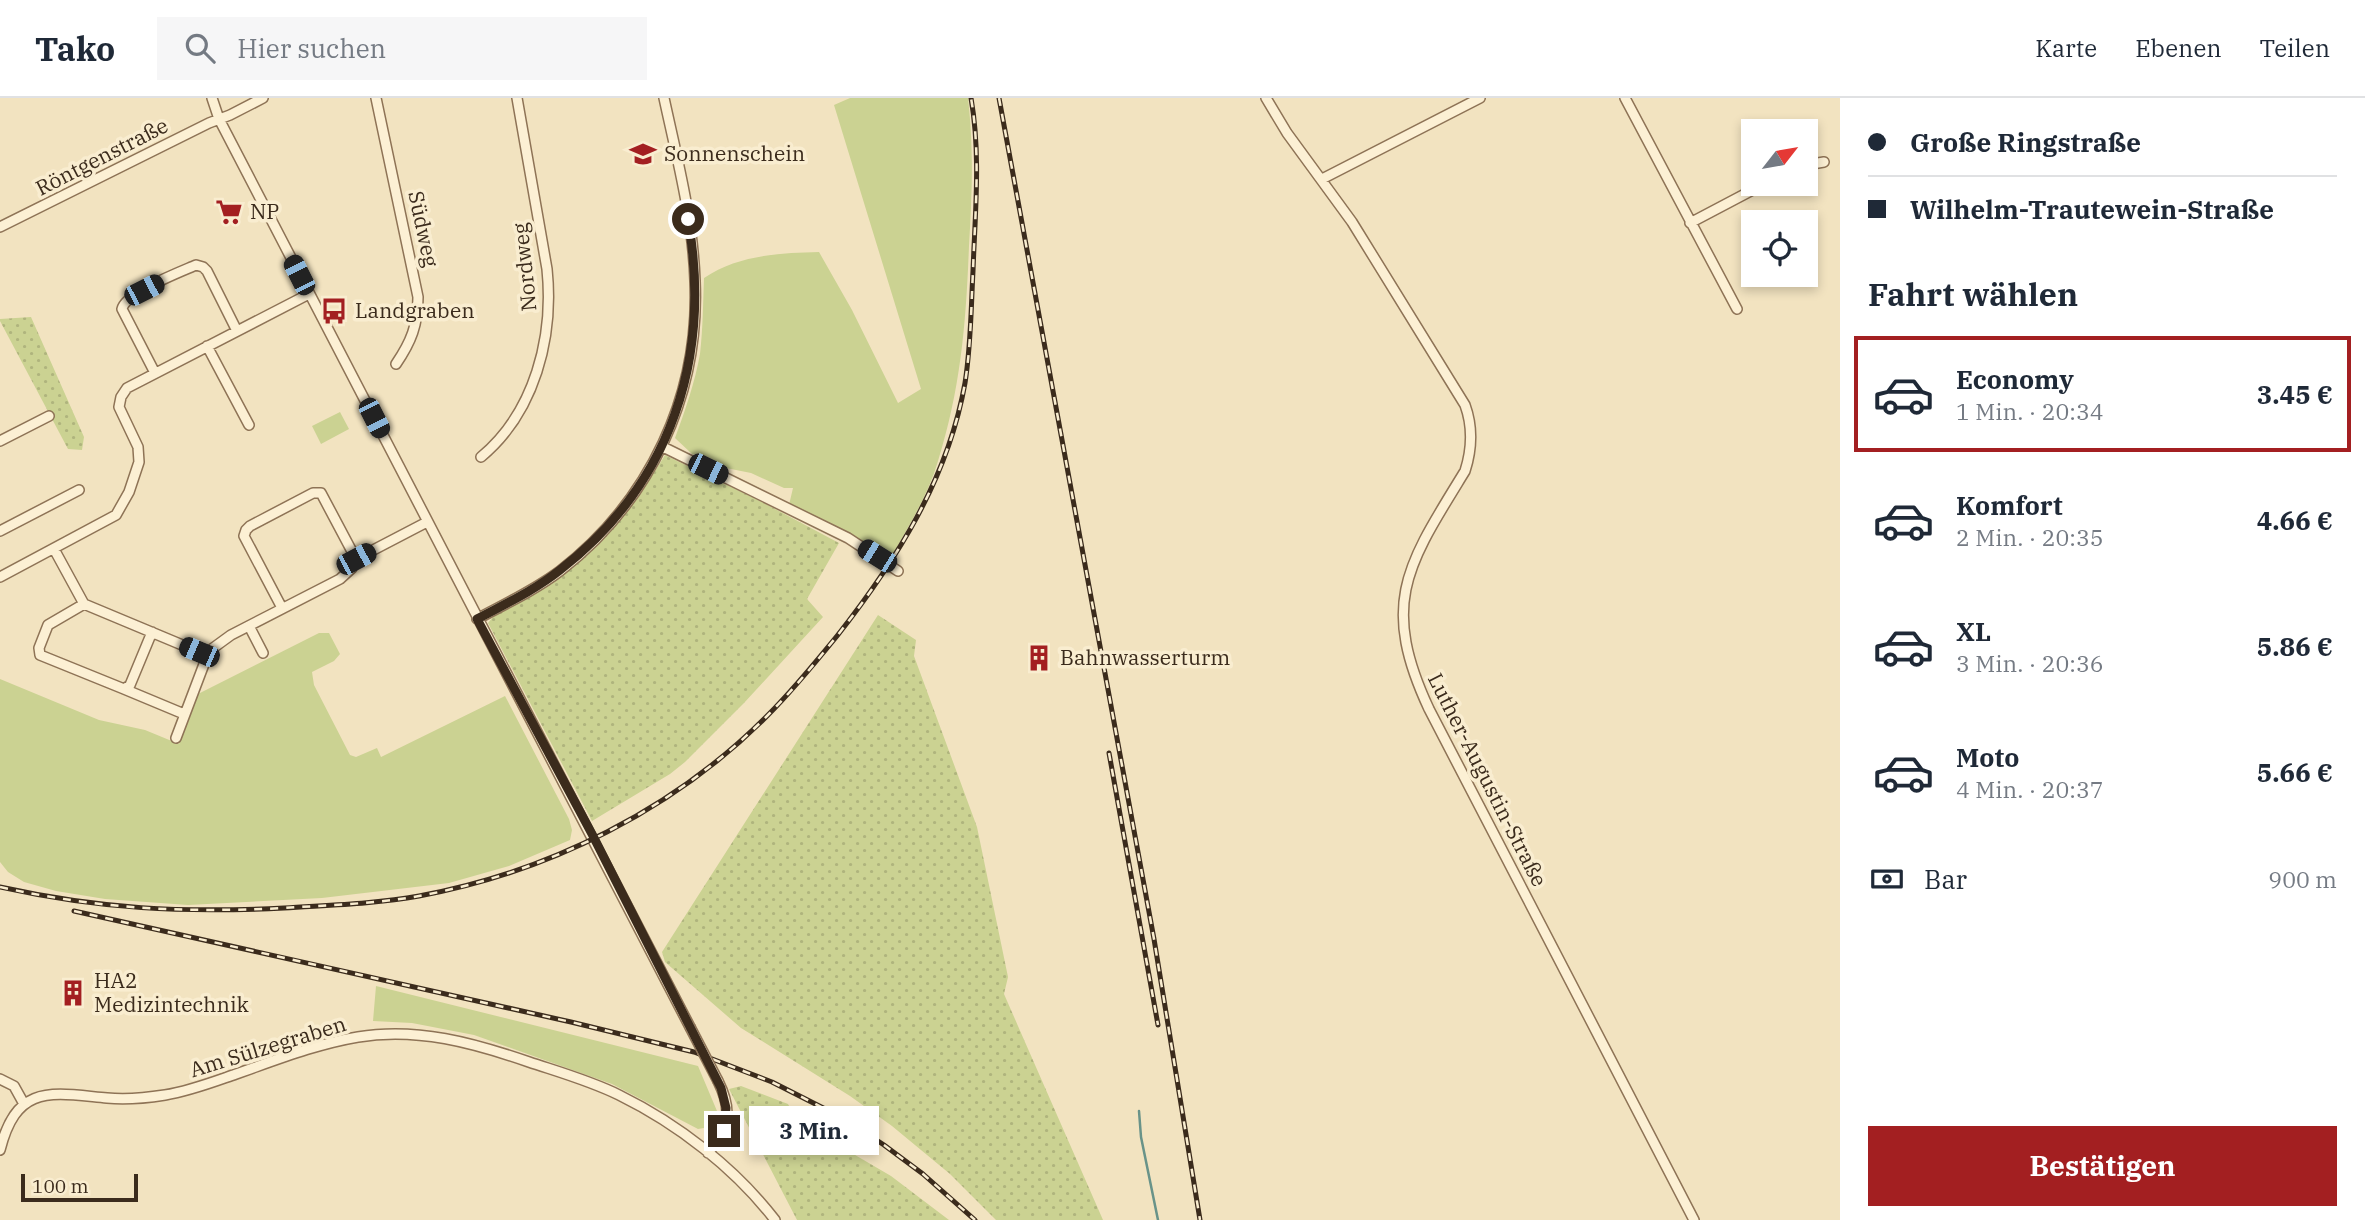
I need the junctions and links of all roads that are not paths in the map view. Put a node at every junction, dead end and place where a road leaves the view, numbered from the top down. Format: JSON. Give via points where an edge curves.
{"nodes":[{"id":1,"x":212,"y":98,"type":"edge"},
{"id":2,"x":264,"y":98,"type":"edge"},
{"id":3,"x":376,"y":98,"type":"edge"},
{"id":4,"x":517,"y":98,"type":"edge"},
{"id":5,"x":664,"y":98,"type":"edge"},
{"id":6,"x":1266,"y":98,"type":"edge"},
{"id":7,"x":1480,"y":98,"type":"edge"},
{"id":8,"x":1625,"y":98,"type":"edge"},
{"id":9,"x":219,"y":119,"type":"junction"},
{"id":10,"x":1824,"y":162,"type":"dead end"},
{"id":11,"x":1818,"y":163,"type":"edge"},
{"id":12,"x":1322,"y":179,"type":"junction"},
{"id":13,"x":1741,"y":196,"type":"edge"},
{"id":14,"x":1690,"y":223,"type":"junction"},
{"id":15,"x":0,"y":227,"type":"edge"},
{"id":16,"x":309,"y":294,"type":"junction"},
{"id":17,"x":1737,"y":309,"type":"dead end"},
{"id":18,"x":237,"y":331,"type":"junction"},
{"id":19,"x":207,"y":346,"type":"junction"},
{"id":20,"x":396,"y":364,"type":"dead end"},
{"id":21,"x":155,"y":373,"type":"junction"},
{"id":22,"x":49,"y":416,"type":"dead end"},
{"id":23,"x":249,"y":425,"type":"dead end"},
{"id":24,"x":0,"y":441,"type":"edge"},
{"id":25,"x":663,"y":447,"type":"junction"},
{"id":26,"x":481,"y":457,"type":"dead end"},
{"id":27,"x":79,"y":490,"type":"dead end"},
{"id":28,"x":427,"y":522,"type":"junction"},
{"id":29,"x":0,"y":531,"type":"edge"},
{"id":30,"x":54,"y":549,"type":"junction"},
{"id":31,"x":356,"y":559,"type":"junction"},
{"id":32,"x":898,"y":571,"type":"dead end"},
{"id":33,"x":0,"y":577,"type":"edge"},
{"id":34,"x":84,"y":604,"type":"junction"},
{"id":35,"x":282,"y":608,"type":"junction"},
{"id":36,"x":477,"y":619,"type":"junction"},
{"id":37,"x":249,"y":626,"type":"junction"},
{"id":38,"x":152,"y":632,"type":"junction"},
{"id":39,"x":209,"y":652,"type":"junction"},
{"id":40,"x":262,"y":653,"type":"dead end"},
{"id":41,"x":124,"y":689,"type":"junction"},
{"id":42,"x":184,"y":715,"type":"junction"},
{"id":43,"x":176,"y":738,"type":"dead end"},
{"id":44,"x":0,"y":1079,"type":"edge"},
{"id":45,"x":24,"y":1104,"type":"junction"},
{"id":46,"x":0,"y":1150,"type":"edge"},
{"id":47,"x":708,"y":1153,"type":"junction"},
{"id":48,"x":775,"y":1220,"type":"edge"},
{"id":49,"x":1694,"y":1220,"type":"edge"}],
"edges":[{"from":1,"to":9,"type":"street"},
{"from":2,"to":9,"type":"street","name":"Röntgenstraße"},
{"from":3,"to":20,"type":"street","name":"Südweg","via":[[418,298],[414,333]]},
{"from":4,"to":26,"type":"street","name":"Nordweg","via":[[547,269],[547,333],[539,366],[514,421]]},
{"from":5,"to":25,"type":"street","via":[[693,246],[695,331]]},
{"from":6,"to":12,"type":"street","name":"Luther-Augustin-Straße"},
{"from":7,"to":12,"type":"street"},
{"from":8,"to":14,"type":"street"},
{"from":9,"to":15,"type":"street","name":"Röntgenstraße"},
{"from":9,"to":16,"type":"street"},
{"from":10,"to":11,"type":"street"},
{"from":12,"to":49,"type":"street","name":"Luther-Augustin-Straße","via":[[1448,375],[1469,417],[1471,447],[1465,471],[1414,560],[1406,586],[1403,625],[1414,674]]},
{"from":13,"to":14,"type":"street"},
{"from":14,"to":17,"type":"street"},
{"from":16,"to":18,"type":"street"},
{"from":16,"to":28,"type":"street"},
{"from":18,"to":19,"type":"street"},
{"from":18,"to":21,"type":"street","via":[[200,265],[144,290],[126,300],[122,309]]},
{"from":19,"to":21,"type":"street"},
{"from":19,"to":23,"type":"street"},
{"from":21,"to":30,"type":"street","via":[[127,388],[119,401],[139,453],[136,474],[116,515]]},
{"from":22,"to":24,"type":"street"},
{"from":25,"to":32,"type":"street","via":[[836,532]]},
{"from":25,"to":36,"type":"street","via":[[622,511],[577,556],[539,585]]},
{"from":27,"to":29,"type":"street"},
{"from":28,"to":31,"type":"street"},
{"from":28,"to":36,"type":"street"},
{"from":30,"to":33,"type":"street"},
{"from":30,"to":34,"type":"street"},
{"from":31,"to":35,"type":"street","via":[[340,579]]},
{"from":31,"to":35,"type":"street","via":[[321,493],[250,526],[244,536]]},
{"from":34,"to":38,"type":"street"},
{"from":34,"to":41,"type":"street","via":[[48,625],[38,648],[40,655]]},
{"from":35,"to":37,"type":"street"},
{"from":36,"to":47,"type":"street","bridge":true,"via":[[718,1081],[726,1120],[722,1136]]},
{"from":37,"to":39,"type":"street"},
{"from":37,"to":40,"type":"street"},
{"from":38,"to":39,"type":"street"},
{"from":38,"to":41,"type":"street","via":[[130,685]]},
{"from":39,"to":42,"type":"street"},
{"from":41,"to":42,"type":"street"},
{"from":42,"to":43,"type":"street"},
{"from":44,"to":45,"type":"street","via":[[14,1086]]},
{"from":45,"to":46,"type":"street","via":[[11,1118]]},
{"from":45,"to":47,"type":"street","name":"Am Sülzegraben","via":[[57,1094],[109,1098],[175,1094],[337,1041],[423,1035],[487,1048],[602,1088],[657,1117]]},
{"from":47,"to":48,"type":"street","name":"Am Sülzegraben","via":[[747,1187]]}]}
